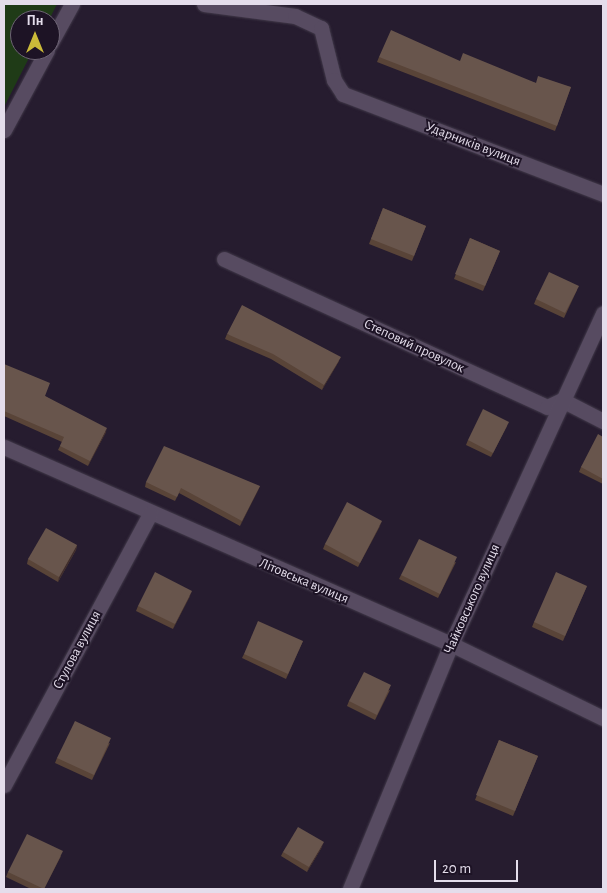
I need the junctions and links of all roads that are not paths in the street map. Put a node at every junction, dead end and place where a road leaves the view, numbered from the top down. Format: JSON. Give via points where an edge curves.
{"nodes":[{"id":1,"x":72,"y":4,"type":"edge"},
{"id":2,"x":204,"y":4,"type":"edge"},
{"id":3,"x":60,"y":26,"type":"edge"},
{"id":4,"x":42,"y":60,"type":"edge"},
{"id":5,"x":4,"y":130,"type":"edge"},
{"id":6,"x":603,"y":194,"type":"edge"},
{"id":7,"x":224,"y":259,"type":"dead end"},
{"id":8,"x":603,"y":313,"type":"edge"},
{"id":9,"x":562,"y":400,"type":"junction"},
{"id":10,"x":603,"y":421,"type":"edge"},
{"id":11,"x":4,"y":447,"type":"edge"},
{"id":12,"x":150,"y":514,"type":"junction"},
{"id":13,"x":451,"y":644,"type":"junction"},
{"id":14,"x":603,"y":718,"type":"edge"},
{"id":15,"x":4,"y":785,"type":"edge"},
{"id":16,"x":350,"y":889,"type":"edge"}],
"edges":[{"from":1,"to":3,"type":"street"},
{"from":2,"to":6,"type":"street","name":"Ударників вулиця","via":[[295,16],[320,28],[334,80],[343,94]]},
{"from":4,"to":5,"type":"street"},
{"from":7,"to":9,"type":"street","name":"Степовий провулок","via":[[547,407]]},
{"from":8,"to":9,"type":"street","name":"Чайковського вулиця"},
{"from":9,"to":10,"type":"street"},
{"from":9,"to":13,"type":"street","name":"Чайковського вулиця"},
{"from":11,"to":12,"type":"street","name":"Літовська вулиця"},
{"from":12,"to":13,"type":"street","name":"Літовська вулиця"},
{"from":12,"to":15,"type":"street","name":"Стулова вулиця"},
{"from":13,"to":14,"type":"street","name":"Літовська вулиця"},
{"from":13,"to":16,"type":"street","name":"Чайковського вулиця"}]}
